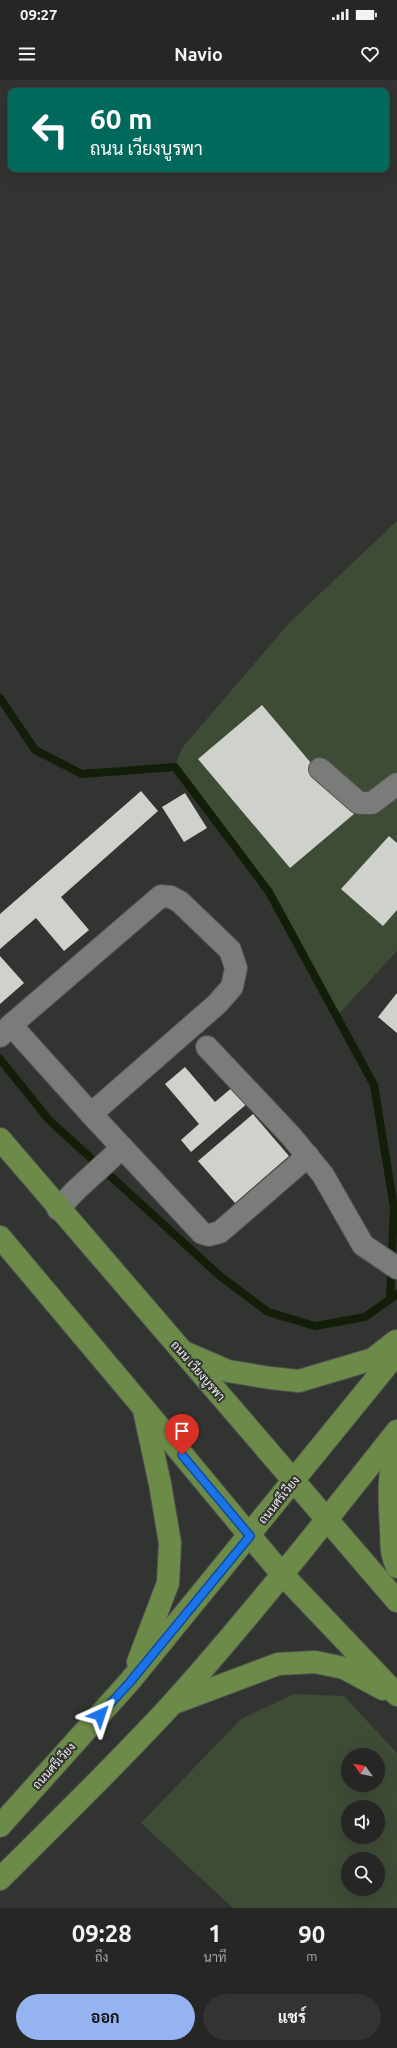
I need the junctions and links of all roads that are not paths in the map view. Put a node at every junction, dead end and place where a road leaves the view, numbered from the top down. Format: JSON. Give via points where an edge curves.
{"nodes":[{"id":1,"x":320,"y":769,"type":"dead end"},
{"id":2,"x":397,"y":784,"type":"edge"},
{"id":3,"x":4,"y":1032,"type":"edge"},
{"id":4,"x":207,"y":1047,"type":"dead end"},
{"id":5,"x":91,"y":1114,"type":"junction"},
{"id":6,"x":0,"y":1139,"type":"edge"},
{"id":7,"x":117,"y":1152,"type":"junction"},
{"id":8,"x":308,"y":1156,"type":"junction"},
{"id":9,"x":58,"y":1209,"type":"junction"},
{"id":10,"x":0,"y":1237,"type":"edge"},
{"id":11,"x":397,"y":1268,"type":"edge"},
{"id":12,"x":397,"y":1340,"type":"edge"},
{"id":13,"x":179,"y":1350,"type":"junction"},
{"id":14,"x":397,"y":1353,"type":"edge"},
{"id":15,"x":142,"y":1406,"type":"junction"},
{"id":16,"x":397,"y":1430,"type":"edge"},
{"id":17,"x":397,"y":1442,"type":"edge"},
{"id":18,"x":294,"y":1482,"type":"junction"},
{"id":19,"x":327,"y":1520,"type":"junction"},
{"id":20,"x":250,"y":1536,"type":"junction"},
{"id":21,"x":397,"y":1567,"type":"edge"},
{"id":22,"x":282,"y":1574,"type":"junction"},
{"id":23,"x":397,"y":1601,"type":"edge"},
{"id":24,"x":130,"y":1682,"type":"junction"},
{"id":25,"x":397,"y":1695,"type":"edge"},
{"id":26,"x":397,"y":1699,"type":"edge"},
{"id":27,"x":172,"y":1703,"type":"junction"},
{"id":28,"x":0,"y":1825,"type":"edge"},
{"id":29,"x":0,"y":1879,"type":"edge"}],
"edges":[{"from":1,"to":2,"type":"street","via":[[359,803],[372,803]]},
{"from":3,"to":5,"type":"street"},
{"from":3,"to":5,"type":"street","via":[[161,896],[171,897],[180,902],[230,950],[236,968],[232,986],[217,1004]]},
{"from":4,"to":8,"type":"street"},
{"from":5,"to":7,"type":"street"},
{"from":6,"to":9,"type":"main road","name":"ถนน เวียงบูรพา"},
{"from":7,"to":8,"type":"street","via":[[202,1233],[209,1235],[220,1232]]},
{"from":7,"to":9,"type":"street"},
{"from":8,"to":11,"type":"street","via":[[323,1175],[363,1246]]},
{"from":9,"to":13,"type":"main road","name":"ถนน เวียงบูรพา"},
{"from":10,"to":15,"type":"main road"},
{"from":12,"to":13,"type":"main road","via":[[373,1359],[299,1381],[228,1371]]},
{"from":13,"to":18,"type":"main road","name":"ถนน เวียงบูรพา"},
{"from":14,"to":18,"type":"main road","name":"ถนนศรีเวียง"},
{"from":15,"to":20,"type":"main road"},
{"from":15,"to":24,"type":"main road","via":[[160,1484],[170,1543],[168,1583]]},
{"from":16,"to":19,"type":"main road"},
{"from":17,"to":21,"type":"main road","via":[[391,1462],[388,1493],[391,1552]]},
{"from":18,"to":19,"type":"main road","name":"ถนน เวียงบูรพา"},
{"from":18,"to":20,"type":"main road","name":"ถนนศรีเวียง"},
{"from":19,"to":22,"type":"main road"},
{"from":19,"to":23,"type":"main road","name":"ถนน เวียงบูรพา"},
{"from":20,"to":22,"type":"main road"},
{"from":20,"to":24,"type":"main road","name":"ถนนศรีเวียง"},
{"from":22,"to":25,"type":"main road"},
{"from":22,"to":27,"type":"main road"},
{"from":24,"to":28,"type":"main road","name":"ถนนศรีเวียง"},
{"from":26,"to":27,"type":"main road","via":[[381,1687],[344,1668],[315,1662],[278,1664]]},
{"from":27,"to":29,"type":"main road"}]}
